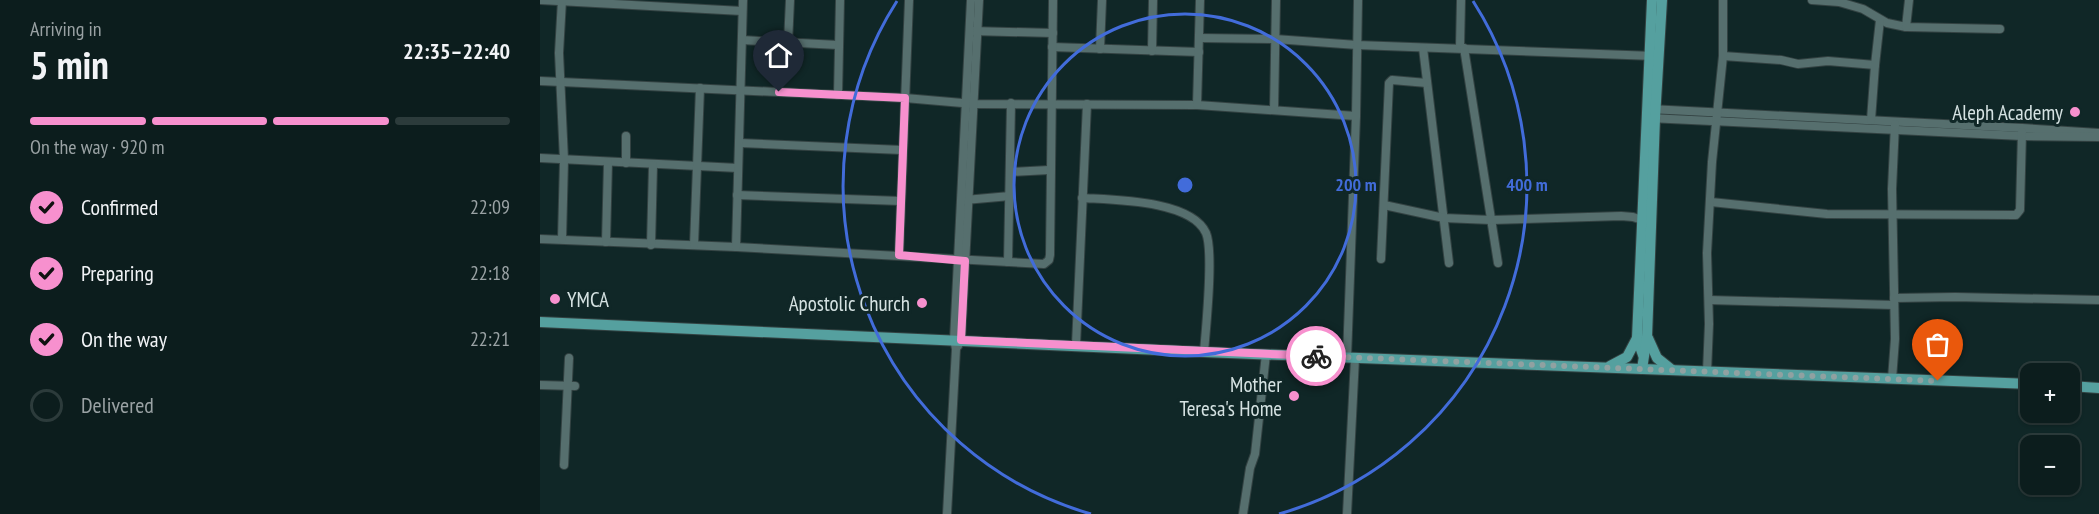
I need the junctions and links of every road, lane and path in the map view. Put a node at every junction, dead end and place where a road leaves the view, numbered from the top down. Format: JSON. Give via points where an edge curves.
{"nodes":[{"id":1,"x":540,"y":0,"type":"edge"},
{"id":2,"x":743,"y":0,"type":"edge"},
{"id":3,"x":789,"y":0,"type":"edge"},
{"id":4,"x":840,"y":0,"type":"edge"},
{"id":5,"x":909,"y":0,"type":"edge"},
{"id":6,"x":971,"y":0,"type":"edge"},
{"id":7,"x":979,"y":0,"type":"edge"},
{"id":8,"x":1053,"y":0,"type":"edge"},
{"id":9,"x":1101,"y":0,"type":"edge"},
{"id":10,"x":1153,"y":0,"type":"edge"},
{"id":11,"x":1200,"y":0,"type":"edge"},
{"id":12,"x":1276,"y":0,"type":"edge"},
{"id":13,"x":1358,"y":0,"type":"edge"},
{"id":14,"x":1461,"y":0,"type":"edge"},
{"id":15,"x":1652,"y":0,"type":"edge"},
{"id":16,"x":1662,"y":0,"type":"edge"},
{"id":17,"x":1723,"y":0,"type":"edge"},
{"id":18,"x":1812,"y":0,"type":"edge"},
{"id":19,"x":1909,"y":0,"type":"edge"},
{"id":20,"x":562,"y":1,"type":"edge"},
{"id":21,"x":1839,"y":1,"type":"edge"},
{"id":22,"x":742,"y":11,"type":"junction"},
{"id":23,"x":1880,"y":20,"type":"junction"},
{"id":24,"x":1906,"y":27,"type":"junction"},
{"id":25,"x":2000,"y":29,"type":"dead end"},
{"id":26,"x":973,"y":31,"type":"junction"},
{"id":27,"x":1053,"y":33,"type":"junction"},
{"id":28,"x":1199,"y":38,"type":"junction"},
{"id":29,"x":1275,"y":39,"type":"junction"},
{"id":30,"x":742,"y":40,"type":"junction"},
{"id":31,"x":788,"y":43,"type":"junction"},
{"id":32,"x":838,"y":45,"type":"junction"},
{"id":33,"x":1357,"y":45,"type":"junction"},
{"id":34,"x":1052,"y":47,"type":"junction"},
{"id":35,"x":1423,"y":48,"type":"junction"},
{"id":36,"x":1462,"y":48,"type":"junction"},
{"id":37,"x":1100,"y":49,"type":"junction"},
{"id":38,"x":1152,"y":51,"type":"junction"},
{"id":39,"x":1199,"y":52,"type":"junction"},
{"id":40,"x":1655,"y":56,"type":"junction"},
{"id":41,"x":1723,"y":56,"type":"junction"},
{"id":42,"x":1875,"y":65,"type":"junction"},
{"id":43,"x":540,"y":81,"type":"edge"},
{"id":44,"x":560,"y":82,"type":"junction"},
{"id":45,"x":1427,"y":83,"type":"junction"},
{"id":46,"x":700,"y":88,"type":"junction"},
{"id":47,"x":740,"y":90,"type":"junction"},
{"id":48,"x":838,"y":95,"type":"junction"},
{"id":49,"x":905,"y":98,"type":"junction"},
{"id":50,"x":970,"y":103,"type":"junction"},
{"id":51,"x":1011,"y":103,"type":"junction"},
{"id":52,"x":1051,"y":104,"type":"junction"},
{"id":53,"x":1087,"y":104,"type":"junction"},
{"id":54,"x":1197,"y":105,"type":"junction"},
{"id":55,"x":1274,"y":110,"type":"junction"},
{"id":56,"x":1651,"y":114,"type":"junction"},
{"id":57,"x":1356,"y":116,"type":"junction"},
{"id":58,"x":1716,"y":117,"type":"junction"},
{"id":59,"x":1871,"y":120,"type":"junction"},
{"id":60,"x":1895,"y":126,"type":"junction"},
{"id":61,"x":2022,"y":132,"type":"junction"},
{"id":62,"x":2099,"y":135,"type":"edge"},
{"id":63,"x":626,"y":136,"type":"dead end"},
{"id":64,"x":740,"y":143,"type":"junction"},
{"id":65,"x":902,"y":150,"type":"junction"},
{"id":66,"x":540,"y":158,"type":"edge"},
{"id":67,"x":564,"y":160,"type":"junction"},
{"id":68,"x":608,"y":162,"type":"junction"},
{"id":69,"x":626,"y":163,"type":"junction"},
{"id":70,"x":653,"y":165,"type":"junction"},
{"id":71,"x":696,"y":167,"type":"junction"},
{"id":72,"x":738,"y":168,"type":"junction"},
{"id":73,"x":1049,"y":170,"type":"junction"},
{"id":74,"x":1010,"y":172,"type":"junction"},
{"id":75,"x":737,"y":195,"type":"junction"},
{"id":76,"x":1010,"y":196,"type":"junction"},
{"id":77,"x":1082,"y":198,"type":"junction"},
{"id":78,"x":966,"y":200,"type":"junction"},
{"id":79,"x":901,"y":201,"type":"junction"},
{"id":80,"x":1711,"y":202,"type":"junction"},
{"id":81,"x":1384,"y":205,"type":"junction"},
{"id":82,"x":1893,"y":213,"type":"junction"},
{"id":83,"x":1444,"y":218,"type":"junction"},
{"id":84,"x":1491,"y":220,"type":"junction"},
{"id":85,"x":1647,"y":222,"type":"junction"},
{"id":86,"x":540,"y":238,"type":"edge"},
{"id":87,"x":562,"y":239,"type":"junction"},
{"id":88,"x":606,"y":242,"type":"junction"},
{"id":89,"x":651,"y":245,"type":"junction"},
{"id":90,"x":694,"y":245,"type":"junction"},
{"id":91,"x":736,"y":247,"type":"junction"},
{"id":92,"x":899,"y":255,"type":"junction"},
{"id":93,"x":1381,"y":259,"type":"dead end"},
{"id":94,"x":962,"y":260,"type":"junction"},
{"id":95,"x":1008,"y":262,"type":"junction"},
{"id":96,"x":1498,"y":262,"type":"dead end"},
{"id":97,"x":1449,"y":263,"type":"dead end"},
{"id":98,"x":1709,"y":300,"type":"junction"},
{"id":99,"x":2099,"y":300,"type":"edge"},
{"id":100,"x":1894,"y":301,"type":"junction"},
{"id":101,"x":540,"y":322,"type":"edge"},
{"id":102,"x":1642,"y":337,"type":"junction"},
{"id":103,"x":957,"y":343,"type":"junction"},
{"id":104,"x":1076,"y":345,"type":"junction"},
{"id":105,"x":1204,"y":352,"type":"junction"},
{"id":106,"x":1266,"y":354,"type":"junction"},
{"id":107,"x":1351,"y":357,"type":"junction"},
{"id":108,"x":569,"y":358,"type":"dead end"},
{"id":109,"x":1608,"y":367,"type":"junction"},
{"id":110,"x":1642,"y":369,"type":"junction"},
{"id":111,"x":1673,"y":370,"type":"junction"},
{"id":112,"x":1707,"y":372,"type":"junction"},
{"id":113,"x":1892,"y":378,"type":"junction"},
{"id":114,"x":2020,"y":384,"type":"edge"},
{"id":115,"x":540,"y":385,"type":"edge"},
{"id":116,"x":571,"y":386,"type":"junction"},
{"id":117,"x":2080,"y":387,"type":"edge"},
{"id":118,"x":2099,"y":388,"type":"edge"},
{"id":119,"x":564,"y":465,"type":"dead end"},
{"id":120,"x":947,"y":514,"type":"edge"},
{"id":121,"x":1243,"y":514,"type":"edge"},
{"id":122,"x":1347,"y":514,"type":"edge"}],
"edges":[{"from":1,"to":20,"type":"street"},
{"from":2,"to":22,"type":"street"},
{"from":3,"to":31,"type":"street"},
{"from":4,"to":32,"type":"street"},
{"from":5,"to":49,"type":"street"},
{"from":6,"to":26,"type":"street"},
{"from":7,"to":26,"type":"street"},
{"from":8,"to":27,"type":"street"},
{"from":9,"to":37,"type":"street"},
{"from":10,"to":38,"type":"street"},
{"from":11,"to":28,"type":"street"},
{"from":12,"to":29,"type":"street"},
{"from":13,"to":33,"type":"street"},
{"from":14,"to":36,"type":"street"},
{"from":15,"to":40,"type":"main road"},
{"from":16,"to":40,"type":"main road"},
{"from":17,"to":41,"type":"street"},
{"from":18,"to":21,"type":"street"},
{"from":19,"to":24,"type":"street"},
{"from":20,"to":22,"type":"street"},
{"from":20,"to":44,"type":"street"},
{"from":21,"to":23,"type":"street"},
{"from":22,"to":30,"type":"street"},
{"from":23,"to":24,"type":"street"},
{"from":23,"to":42,"type":"street"},
{"from":24,"to":25,"type":"street"},
{"from":26,"to":27,"type":"street"},
{"from":26,"to":50,"type":"street"},
{"from":27,"to":34,"type":"street"},
{"from":28,"to":29,"type":"street"},
{"from":28,"to":39,"type":"street"},
{"from":29,"to":33,"type":"street"},
{"from":29,"to":55,"type":"street"},
{"from":30,"to":31,"type":"street"},
{"from":30,"to":47,"type":"street"},
{"from":31,"to":32,"type":"street"},
{"from":32,"to":48,"type":"street"},
{"from":33,"to":35,"type":"street"},
{"from":33,"to":57,"type":"street"},
{"from":34,"to":37,"type":"street"},
{"from":34,"to":52,"type":"street"},
{"from":35,"to":36,"type":"street"},
{"from":35,"to":45,"type":"street"},
{"from":36,"to":40,"type":"street"},
{"from":36,"to":84,"type":"street"},
{"from":37,"to":38,"type":"street"},
{"from":38,"to":39,"type":"street"},
{"from":39,"to":54,"type":"street"},
{"from":40,"to":56,"type":"main road"},
{"from":41,"to":42,"type":"street","via":[[1798,64],[1828,61]]},
{"from":41,"to":58,"type":"street"},
{"from":42,"to":59,"type":"street"},
{"from":43,"to":44,"type":"street"},
{"from":44,"to":46,"type":"street"},
{"from":44,"to":67,"type":"street"},
{"from":45,"to":81,"type":"street","via":[[1389,83]]},
{"from":45,"to":83,"type":"street"},
{"from":46,"to":47,"type":"street"},
{"from":46,"to":71,"type":"street"},
{"from":47,"to":48,"type":"street"},
{"from":47,"to":64,"type":"street"},
{"from":48,"to":49,"type":"street"},
{"from":49,"to":50,"type":"street"},
{"from":49,"to":65,"type":"street"},
{"from":50,"to":51,"type":"street"},
{"from":50,"to":78,"type":"street"},
{"from":51,"to":52,"type":"street"},
{"from":51,"to":74,"type":"street"},
{"from":52,"to":53,"type":"street"},
{"from":52,"to":73,"type":"street"},
{"from":53,"to":54,"type":"street"},
{"from":53,"to":77,"type":"street"},
{"from":54,"to":55,"type":"street"},
{"from":55,"to":57,"type":"street"},
{"from":56,"to":58,"type":"street"},
{"from":56,"to":85,"type":"main road"},
{"from":57,"to":107,"type":"street"},
{"from":58,"to":59,"type":"street"},
{"from":58,"to":60,"type":"street"},
{"from":58,"to":80,"type":"street"},
{"from":59,"to":60,"type":"street"},
{"from":60,"to":61,"type":"street"},
{"from":60,"to":82,"type":"street"},
{"from":61,"to":62,"type":"street"},
{"from":61,"to":82,"type":"street","via":[[2020,210],[2016,215]]},
{"from":63,"to":69,"type":"street"},
{"from":64,"to":65,"type":"street"},
{"from":64,"to":72,"type":"street"},
{"from":65,"to":79,"type":"street"},
{"from":66,"to":67,"type":"street"},
{"from":67,"to":68,"type":"street"},
{"from":67,"to":87,"type":"street"},
{"from":68,"to":69,"type":"street"},
{"from":68,"to":88,"type":"street"},
{"from":69,"to":70,"type":"street"},
{"from":70,"to":71,"type":"street"},
{"from":70,"to":89,"type":"street"},
{"from":71,"to":72,"type":"street"},
{"from":71,"to":90,"type":"street"},
{"from":72,"to":75,"type":"street"},
{"from":73,"to":74,"type":"street"},
{"from":73,"to":95,"type":"street","via":[[1049,260],[1042,264]]},
{"from":74,"to":76,"type":"street"},
{"from":75,"to":79,"type":"street"},
{"from":75,"to":91,"type":"street"},
{"from":76,"to":78,"type":"street"},
{"from":76,"to":95,"type":"street"},
{"from":77,"to":104,"type":"street"},
{"from":77,"to":105,"type":"street","via":[[1159,205],[1201,226],[1207,234],[1209,260]]},
{"from":78,"to":94,"type":"street"},
{"from":79,"to":92,"type":"street"},
{"from":80,"to":82,"type":"street","via":[[1827,214]]},
{"from":80,"to":98,"type":"street"},
{"from":81,"to":83,"type":"street"},
{"from":81,"to":93,"type":"street"},
{"from":82,"to":100,"type":"street"},
{"from":83,"to":84,"type":"street"},
{"from":83,"to":97,"type":"street"},
{"from":84,"to":85,"type":"street","via":[[1621,216]]},
{"from":84,"to":96,"type":"street"},
{"from":85,"to":102,"type":"main road"},
{"from":86,"to":87,"type":"street"},
{"from":87,"to":88,"type":"street"},
{"from":88,"to":89,"type":"street"},
{"from":89,"to":90,"type":"street"},
{"from":90,"to":91,"type":"street"},
{"from":91,"to":92,"type":"street"},
{"from":92,"to":94,"type":"street"},
{"from":94,"to":95,"type":"street"},
{"from":94,"to":103,"type":"street"},
{"from":98,"to":100,"type":"street"},
{"from":98,"to":112,"type":"street"},
{"from":99,"to":100,"type":"street","via":[[1978,297]]},
{"from":100,"to":113,"type":"street"},
{"from":101,"to":103,"type":"main road"},
{"from":102,"to":109,"type":"main road","via":[[1627,357]]},
{"from":102,"to":110,"type":"main road"},
{"from":102,"to":111,"type":"main road","via":[[1657,358]]},
{"from":103,"to":104,"type":"main road"},
{"from":103,"to":120,"type":"street"},
{"from":104,"to":105,"type":"main road"},
{"from":105,"to":106,"type":"main road"},
{"from":106,"to":107,"type":"main road"},
{"from":106,"to":121,"type":"street","via":[[1255,454]]},
{"from":107,"to":109,"type":"main road"},
{"from":107,"to":122,"type":"street"},
{"from":108,"to":116,"type":"street"},
{"from":109,"to":110,"type":"main road"},
{"from":110,"to":111,"type":"main road"},
{"from":111,"to":112,"type":"main road"},
{"from":112,"to":113,"type":"main road"},
{"from":113,"to":114,"type":"main road"},
{"from":115,"to":116,"type":"street"},
{"from":116,"to":119,"type":"street"},
{"from":117,"to":118,"type":"main road"}]}
